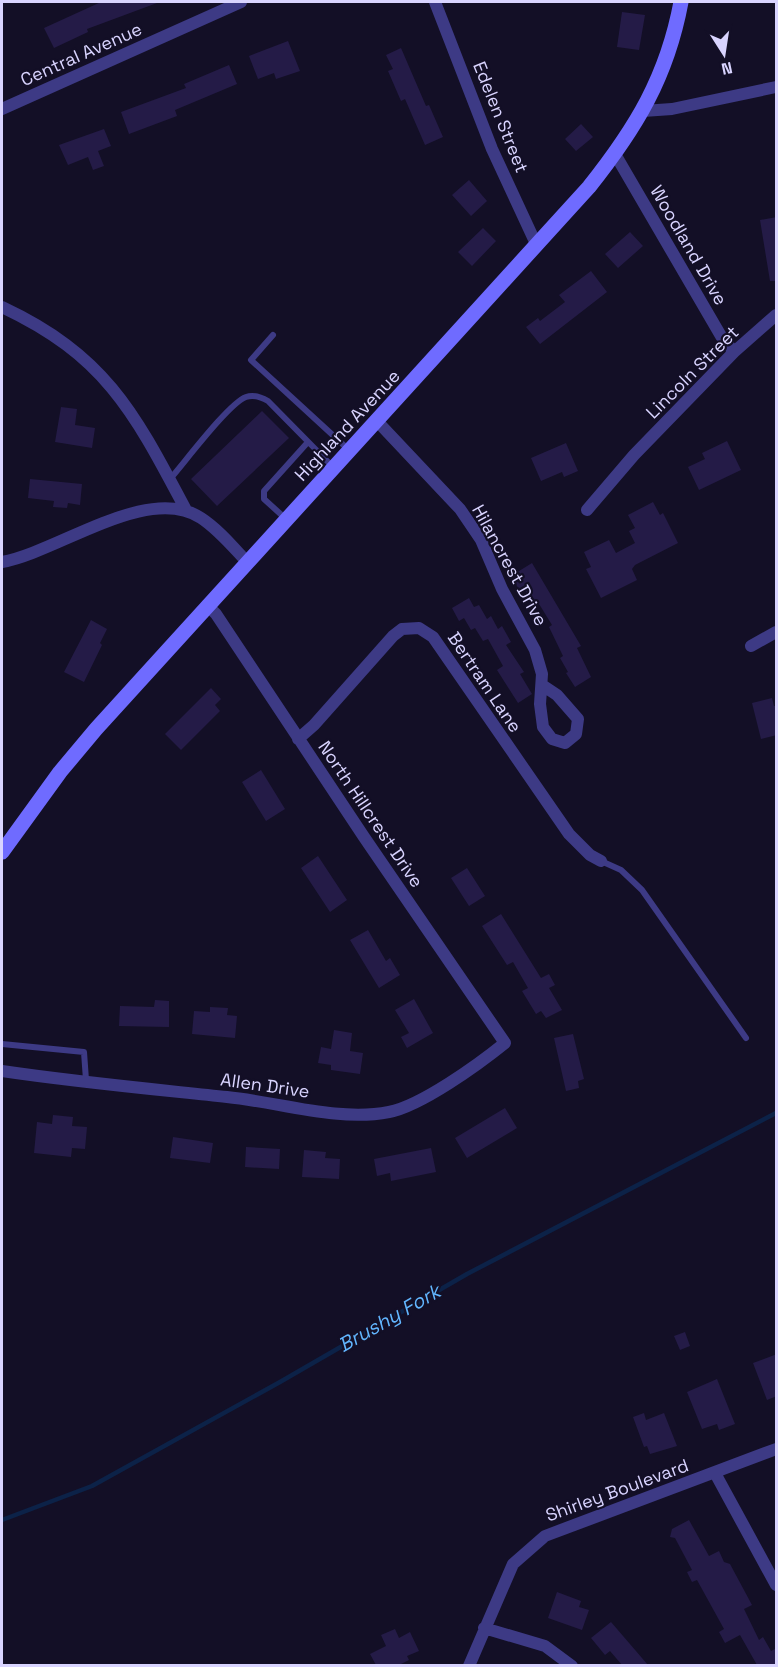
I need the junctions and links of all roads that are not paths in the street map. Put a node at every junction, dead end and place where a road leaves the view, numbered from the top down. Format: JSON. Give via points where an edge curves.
{"nodes":[{"id":1,"x":241,"y":2,"type":"edge"},
{"id":2,"x":435,"y":2,"type":"edge"},
{"id":3,"x":681,"y":2,"type":"edge"},
{"id":4,"x":777,"y":87,"type":"edge"},
{"id":5,"x":2,"y":109,"type":"edge"},
{"id":6,"x":643,"y":111,"type":"junction"},
{"id":7,"x":615,"y":154,"type":"junction"},
{"id":8,"x":537,"y":246,"type":"junction"},
{"id":9,"x":2,"y":307,"type":"edge"},
{"id":10,"x":777,"y":315,"type":"edge"},
{"id":11,"x":273,"y":335,"type":"dead end"},
{"id":12,"x":734,"y":352,"type":"junction"},
{"id":13,"x":377,"y":421,"type":"junction"},
{"id":14,"x":308,"y":442,"type":"junction"},
{"id":15,"x":350,"y":450,"type":"junction"},
{"id":16,"x":334,"y":468,"type":"junction"},
{"id":17,"x":170,"y":480,"type":"junction"},
{"id":18,"x":186,"y":510,"type":"junction"},
{"id":19,"x":587,"y":510,"type":"dead end"},
{"id":20,"x":286,"y":519,"type":"junction"},
{"id":21,"x":2,"y":562,"type":"edge"},
{"id":22,"x":247,"y":562,"type":"junction"},
{"id":23,"x":207,"y":605,"type":"junction"},
{"id":24,"x":777,"y":632,"type":"edge"},
{"id":25,"x":752,"y":646,"type":"dead end"},
{"id":26,"x":542,"y":685,"type":"junction"},
{"id":27,"x":298,"y":739,"type":"junction"},
{"id":28,"x":2,"y":852,"type":"edge"},
{"id":29,"x":601,"y":861,"type":"joint"},
{"id":30,"x":746,"y":1038,"type":"dead end"},
{"id":31,"x":505,"y":1043,"type":"joint"},
{"id":32,"x":2,"y":1044,"type":"edge"},
{"id":33,"x":2,"y":1071,"type":"edge"},
{"id":34,"x":86,"y":1080,"type":"junction"},
{"id":35,"x":777,"y":1449,"type":"edge"},
{"id":36,"x":716,"y":1473,"type":"junction"},
{"id":37,"x":777,"y":1585,"type":"edge"},
{"id":38,"x":484,"y":1628,"type":"junction"},
{"id":39,"x":469,"y":1665,"type":"edge"},
{"id":40,"x":572,"y":1665,"type":"edge"}],
"edges":[{"from":1,"to":5,"type":"street","name":"Central Avenue"},
{"from":2,"to":8,"type":"street","name":"Edelen Street","via":[[492,149]]},
{"from":3,"to":6,"type":"main road","name":"Highland Avenue","via":[[667,57]]},
{"from":4,"to":6,"type":"street","via":[[672,109]]},
{"from":6,"to":7,"type":"main road","name":"Highland Avenue"},
{"from":7,"to":8,"type":"main road","name":"Highland Avenue"},
{"from":7,"to":12,"type":"street","name":"Woodland Drive"},
{"from":8,"to":13,"type":"main road","name":"Highland Avenue"},
{"from":9,"to":17,"type":"street","via":[[65,343],[97,369],[141,428]]},
{"from":10,"to":12,"type":"street","name":"Lincoln Street"},
{"from":11,"to":15,"type":"lane","via":[[251,360]]},
{"from":12,"to":19,"type":"street","name":"Lincoln Street","via":[[634,455]]},
{"from":13,"to":15,"type":"main road","name":"Highland Avenue"},
{"from":13,"to":26,"type":"street","name":"Hilancrest Drive","via":[[468,520],[529,637],[539,662]]},
{"from":14,"to":16,"type":"lane"},
{"from":14,"to":17,"type":"lane","via":[[268,401],[247,396],[231,409]]},
{"from":14,"to":20,"type":"lane","via":[[264,491],[264,499]]},
{"from":15,"to":16,"type":"main road","name":"Highland Avenue"},
{"from":16,"to":20,"type":"main road","name":"Highland Avenue"},
{"from":17,"to":18,"type":"street"},
{"from":18,"to":21,"type":"street","via":[[153,508],[136,512]]},
{"from":18,"to":22,"type":"street","via":[[212,526]]},
{"from":20,"to":22,"type":"main road","name":"Highland Avenue"},
{"from":22,"to":23,"type":"main road","name":"Highland Avenue"},
{"from":23,"to":27,"type":"street","name":"North Hillcrest Drive"},
{"from":23,"to":28,"type":"main road","name":"Highland Avenue","via":[[60,772]]},
{"from":24,"to":25,"type":"street"},
{"from":26,"to":26,"type":"street","name":"Hilancrest Drive","via":[[543,727],[552,739],[565,742],[576,734],[578,719],[557,695]]},
{"from":27,"to":29,"type":"street","name":"Bertram Lane","via":[[393,636],[402,629],[419,628],[433,637],[569,834]]},
{"from":27,"to":31,"type":"street","name":"North Hillcrest Drive"},
{"from":29,"to":30,"type":"lane","via":[[621,870],[642,890]]},
{"from":31,"to":34,"type":"street","name":"Allen Drive","via":[[421,1099],[390,1112],[371,1114],[270,1105]]},
{"from":32,"to":34,"type":"lane","via":[[84,1052]]},
{"from":33,"to":34,"type":"street","name":"Allen Drive"},
{"from":35,"to":36,"type":"street","name":"Shirley Boulevard"},
{"from":36,"to":37,"type":"street"},
{"from":36,"to":38,"type":"street","name":"Shirley Boulevard","via":[[545,1536],[513,1564]]},
{"from":38,"to":39,"type":"street","name":"Shirley Boulevard"},
{"from":38,"to":40,"type":"street","via":[[545,1646]]}]}
